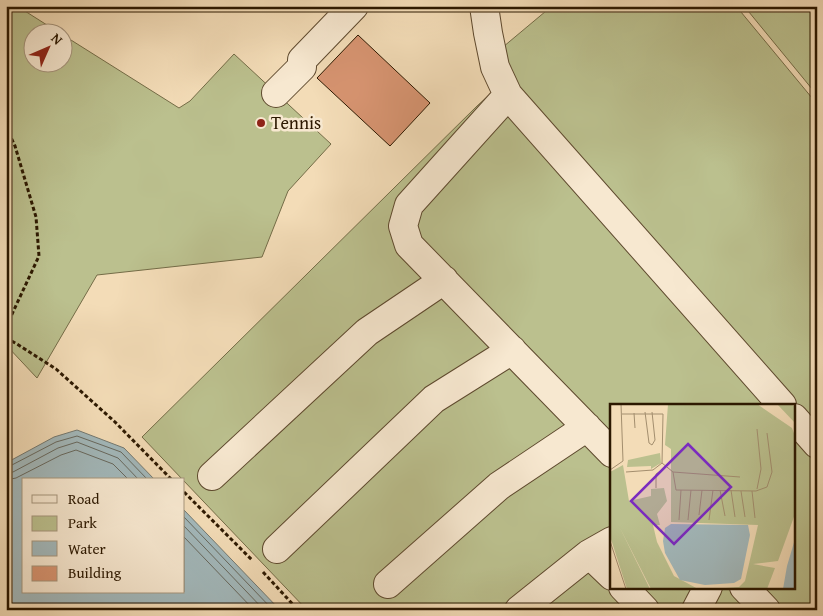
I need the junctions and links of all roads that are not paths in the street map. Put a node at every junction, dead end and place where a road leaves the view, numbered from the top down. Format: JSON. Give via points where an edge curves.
{"nodes":[{"id":1,"x":354,"y":6,"type":"edge"},
{"id":2,"x":484,"y":6,"type":"edge"},
{"id":3,"x":276,"y":93,"type":"dead end"},
{"id":4,"x":508,"y":95,"type":"junction"},
{"id":5,"x":444,"y":280,"type":"junction"},
{"id":6,"x":512,"y":350,"type":"junction"},
{"id":7,"x":781,"y":404,"type":"edge"},
{"id":8,"x":796,"y":420,"type":"edge"},
{"id":9,"x":587,"y":427,"type":"junction"},
{"id":10,"x":817,"y":444,"type":"edge"},
{"id":11,"x":610,"y":451,"type":"edge"},
{"id":12,"x":212,"y":476,"type":"dead end"},
{"id":13,"x":601,"y":548,"type":"edge"},
{"id":14,"x":268,"y":558,"type":"road end"},
{"id":15,"x":610,"y":571,"type":"edge"},
{"id":16,"x":388,"y":584,"type":"dead end"},
{"id":17,"x":624,"y":588,"type":"edge"},
{"id":18,"x":707,"y":588,"type":"edge"},
{"id":19,"x":745,"y":588,"type":"edge"},
{"id":20,"x":518,"y":610,"type":"edge"},
{"id":21,"x":646,"y":610,"type":"edge"},
{"id":22,"x":696,"y":610,"type":"edge"},
{"id":23,"x":766,"y":610,"type":"edge"}],
"edges":[{"from":1,"to":3,"type":"lane","via":[[302,60],[302,67]]},
{"from":2,"to":4,"type":"lane","via":[[496,67]]},
{"from":4,"to":5,"type":"lane","via":[[409,205],[403,226],[409,245]]},
{"from":4,"to":7,"type":"lane"},
{"from":5,"to":6,"type":"lane"},
{"from":5,"to":12,"type":"lane","via":[[367,332]]},
{"from":6,"to":9,"type":"lane"},
{"from":6,"to":14,"type":"lane","via":[[434,399]]},
{"from":8,"to":10,"type":"lane"},
{"from":9,"to":11,"type":"lane"},
{"from":9,"to":16,"type":"lane","via":[[499,486]]},
{"from":13,"to":15,"type":"lane"},
{"from":13,"to":20,"type":"lane"},
{"from":17,"to":21,"type":"lane"},
{"from":18,"to":22,"type":"lane"},
{"from":19,"to":23,"type":"lane"}]}
